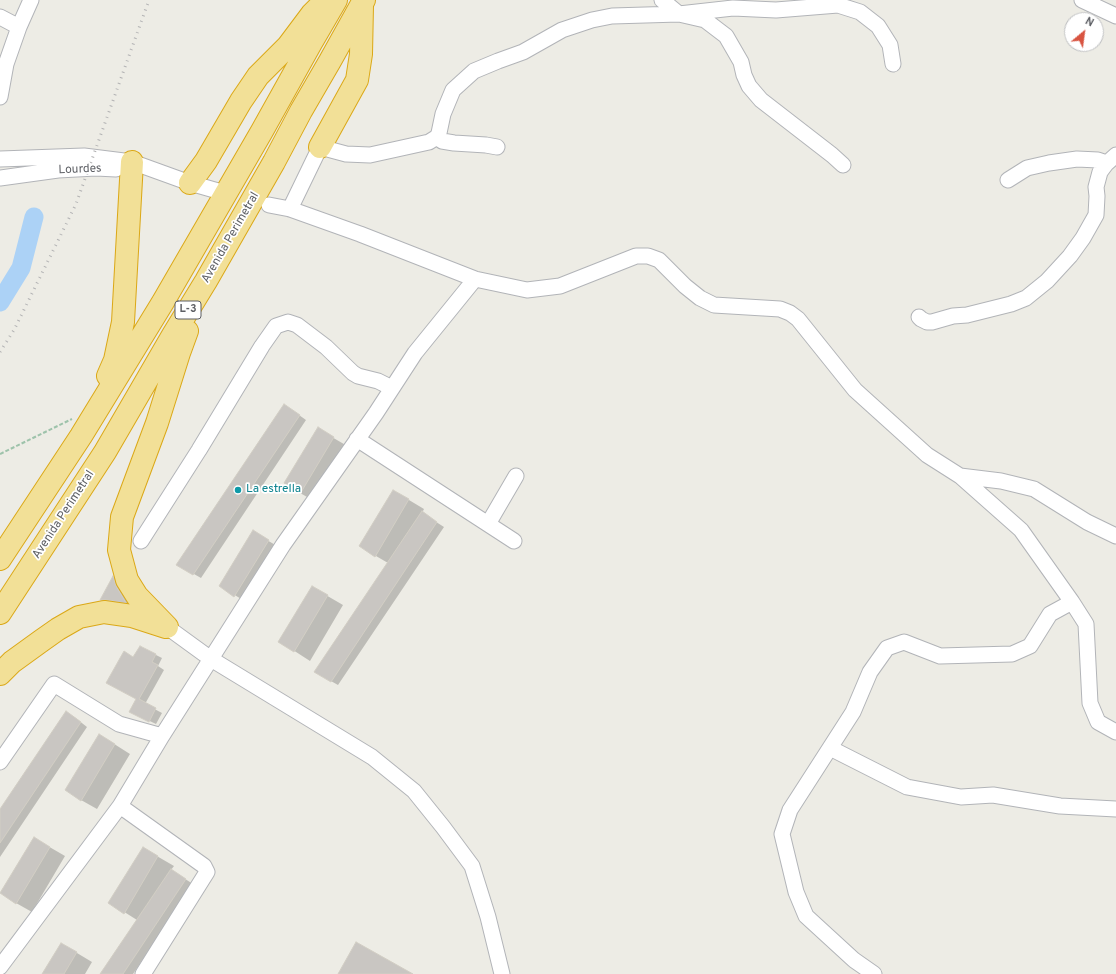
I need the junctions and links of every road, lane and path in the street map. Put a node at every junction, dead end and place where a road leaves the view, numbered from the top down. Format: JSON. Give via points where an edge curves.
{"nodes":[{"id":1,"x":30,"y":0,"type":"edge"},
{"id":2,"x":326,"y":0,"type":"edge"},
{"id":3,"x":336,"y":0,"type":"edge"},
{"id":4,"x":662,"y":0,"type":"edge"},
{"id":5,"x":699,"y":0,"type":"edge"},
{"id":6,"x":1082,"y":0,"type":"edge"},
{"id":7,"x":363,"y":1,"type":"edge"},
{"id":8,"x":679,"y":14,"type":"junction"},
{"id":9,"x":1116,"y":16,"type":"edge"},
{"id":10,"x":0,"y":17,"type":"edge"},
{"id":11,"x":19,"y":27,"type":"junction"},
{"id":12,"x":336,"y":50,"type":"junction"},
{"id":13,"x":361,"y":54,"type":"junction"},
{"id":14,"x":893,"y":64,"type":"dead end"},
{"id":15,"x":0,"y":97,"type":"edge"},
{"id":16,"x":437,"y":138,"type":"junction"},
{"id":17,"x":320,"y":147,"type":"junction"},
{"id":18,"x":497,"y":147,"type":"dead end"},
{"id":19,"x":0,"y":159,"type":"edge"},
{"id":20,"x":1112,"y":159,"type":"edge"},
{"id":21,"x":843,"y":165,"type":"dead end"},
{"id":22,"x":131,"y":166,"type":"junction"},
{"id":23,"x":0,"y":178,"type":"edge"},
{"id":24,"x":1008,"y":180,"type":"dead end"},
{"id":25,"x":190,"y":183,"type":"junction"},
{"id":26,"x":218,"y":191,"type":"dead end"},
{"id":27,"x":269,"y":205,"type":"dead end"},
{"id":28,"x":290,"y":209,"type":"junction"},
{"id":29,"x":475,"y":279,"type":"junction"},
{"id":30,"x":206,"y":282,"type":"junction"},
{"id":31,"x":919,"y":317,"type":"dead end"},
{"id":32,"x":392,"y":388,"type":"junction"},
{"id":33,"x":93,"y":409,"type":"junction"},
{"id":34,"x":81,"y":436,"type":"junction"},
{"id":35,"x":357,"y":439,"type":"junction"},
{"id":36,"x":0,"y":454,"type":"edge"},
{"id":37,"x":516,"y":476,"type":"dead end"},
{"id":38,"x":960,"y":476,"type":"junction"},
{"id":39,"x":488,"y":524,"type":"junction"},
{"id":40,"x":1116,"y":536,"type":"edge"},
{"id":41,"x":140,"y":541,"type":"dead end"},
{"id":42,"x":514,"y":541,"type":"dead end"},
{"id":43,"x":0,"y":559,"type":"edge"},
{"id":44,"x":1072,"y":602,"type":"junction"},
{"id":45,"x":0,"y":613,"type":"edge"},
{"id":46,"x":167,"y":627,"type":"junction"},
{"id":47,"x":211,"y":659,"type":"junction"},
{"id":48,"x":0,"y":674,"type":"edge"},
{"id":49,"x":1116,"y":732,"type":"edge"},
{"id":50,"x":162,"y":736,"type":"junction"},
{"id":51,"x":830,"y":748,"type":"junction"},
{"id":52,"x":0,"y":762,"type":"edge"},
{"id":53,"x":120,"y":806,"type":"junction"},
{"id":54,"x":1116,"y":809,"type":"edge"},
{"id":55,"x":0,"y":967,"type":"edge"},
{"id":56,"x":143,"y":974,"type":"edge"},
{"id":57,"x":502,"y":974,"type":"edge"},
{"id":58,"x":874,"y":974,"type":"edge"}],
"edges":[{"from":1,"to":11,"type":"street"},
{"from":2,"to":25,"type":"highway","via":[[288,46],[258,76]]},
{"from":3,"to":34,"type":"highway","number":"L-3","via":[[163,302]]},
{"from":4,"to":8,"type":"street"},
{"from":5,"to":8,"type":"street"},
{"from":6,"to":9,"type":"street"},
{"from":7,"to":12,"type":"highway","name":"Avenida Perimetral","number":"L-3"},
{"from":7,"to":13,"type":"highway"},
{"from":8,"to":14,"type":"street","via":[[733,8],[776,10],[838,5],[860,12],[878,26],[890,45]]},
{"from":8,"to":16,"type":"street","via":[[619,16],[592,20],[562,30],[523,52],[474,71],[453,90]]},
{"from":8,"to":21,"type":"street","via":[[705,20],[726,36],[741,62],[749,86],[761,100]]},
{"from":10,"to":11,"type":"street"},
{"from":11,"to":15,"type":"street","via":[[6,64]]},
{"from":12,"to":13,"type":"highway","via":[[344,45],[355,46]]},
{"from":12,"to":30,"type":"highway","name":"Avenida Perimetral","number":"L-3"},
{"from":13,"to":17,"type":"highway","via":[[357,80]]},
{"from":16,"to":17,"type":"street","via":[[423,144],[370,155],[346,154]]},
{"from":16,"to":18,"type":"street","via":[[454,143]]},
{"from":17,"to":28,"type":"street"},
{"from":19,"to":22,"type":"street","via":[[84,156]]},
{"from":20,"to":24,"type":"street","via":[[1077,159],[1049,163],[1027,168]]},
{"from":20,"to":31,"type":"street","via":[[1100,172],[1096,187],[1096,215],[1070,256],[1048,281],[1026,298],[1012,304],[932,322]]},
{"from":22,"to":23,"type":"street","name":"Lourdes","via":[[58,170]]},
{"from":22,"to":25,"type":"street","via":[[161,172]]},
{"from":22,"to":33,"type":"highway","via":[[123,322],[115,360]]},
{"from":25,"to":26,"type":"street"},
{"from":27,"to":28,"type":"street"},
{"from":28,"to":29,"type":"street"},
{"from":29,"to":32,"type":"street","via":[[415,353]]},
{"from":29,"to":38,"type":"street","via":[[527,290],[560,286],[636,256],[648,256],[659,260],[685,286],[714,305],[780,309],[790,312],[855,390],[927,455]]},
{"from":30,"to":45,"type":"highway","name":"Avenida Perimetral","number":"L-3","via":[[104,452]]},
{"from":30,"to":46,"type":"highway","via":[[122,517],[119,550],[127,580]]},
{"from":32,"to":35,"type":"street"},
{"from":32,"to":41,"type":"street","via":[[353,373],[326,347],[297,325],[288,322],[276,326]]},
{"from":33,"to":34,"type":"highway"},
{"from":33,"to":36,"type":"path"},
{"from":34,"to":43,"type":"highway","number":"L-3"},
{"from":35,"to":39,"type":"street"},
{"from":35,"to":47,"type":"street","via":[[283,546]]},
{"from":37,"to":39,"type":"street"},
{"from":38,"to":40,"type":"street","via":[[1001,481],[1034,489],[1087,522]]},
{"from":38,"to":44,"type":"street","via":[[1021,530]]},
{"from":39,"to":42,"type":"street"},
{"from":44,"to":49,"type":"street","via":[[1086,624],[1090,703],[1098,722]]},
{"from":44,"to":51,"type":"street","via":[[1050,614],[1030,646],[1012,654],[940,656],[904,642],[887,648],[870,672],[853,712]]},
{"from":46,"to":47,"type":"street"},
{"from":46,"to":48,"type":"highway","via":[[132,616],[104,612],[79,617],[41,641]]},
{"from":47,"to":50,"type":"street"},
{"from":47,"to":57,"type":"street","via":[[372,757],[414,791],[472,866]]},
{"from":50,"to":52,"type":"street","via":[[119,724],[54,684]]},
{"from":50,"to":53,"type":"street"},
{"from":51,"to":54,"type":"street","via":[[907,787],[961,797],[993,795],[1060,806]]},
{"from":51,"to":58,"type":"street","via":[[790,810],[782,834],[796,892],[806,916],[854,960]]},
{"from":53,"to":55,"type":"street"},
{"from":53,"to":56,"type":"street","via":[[204,866],[207,872]]}]}
